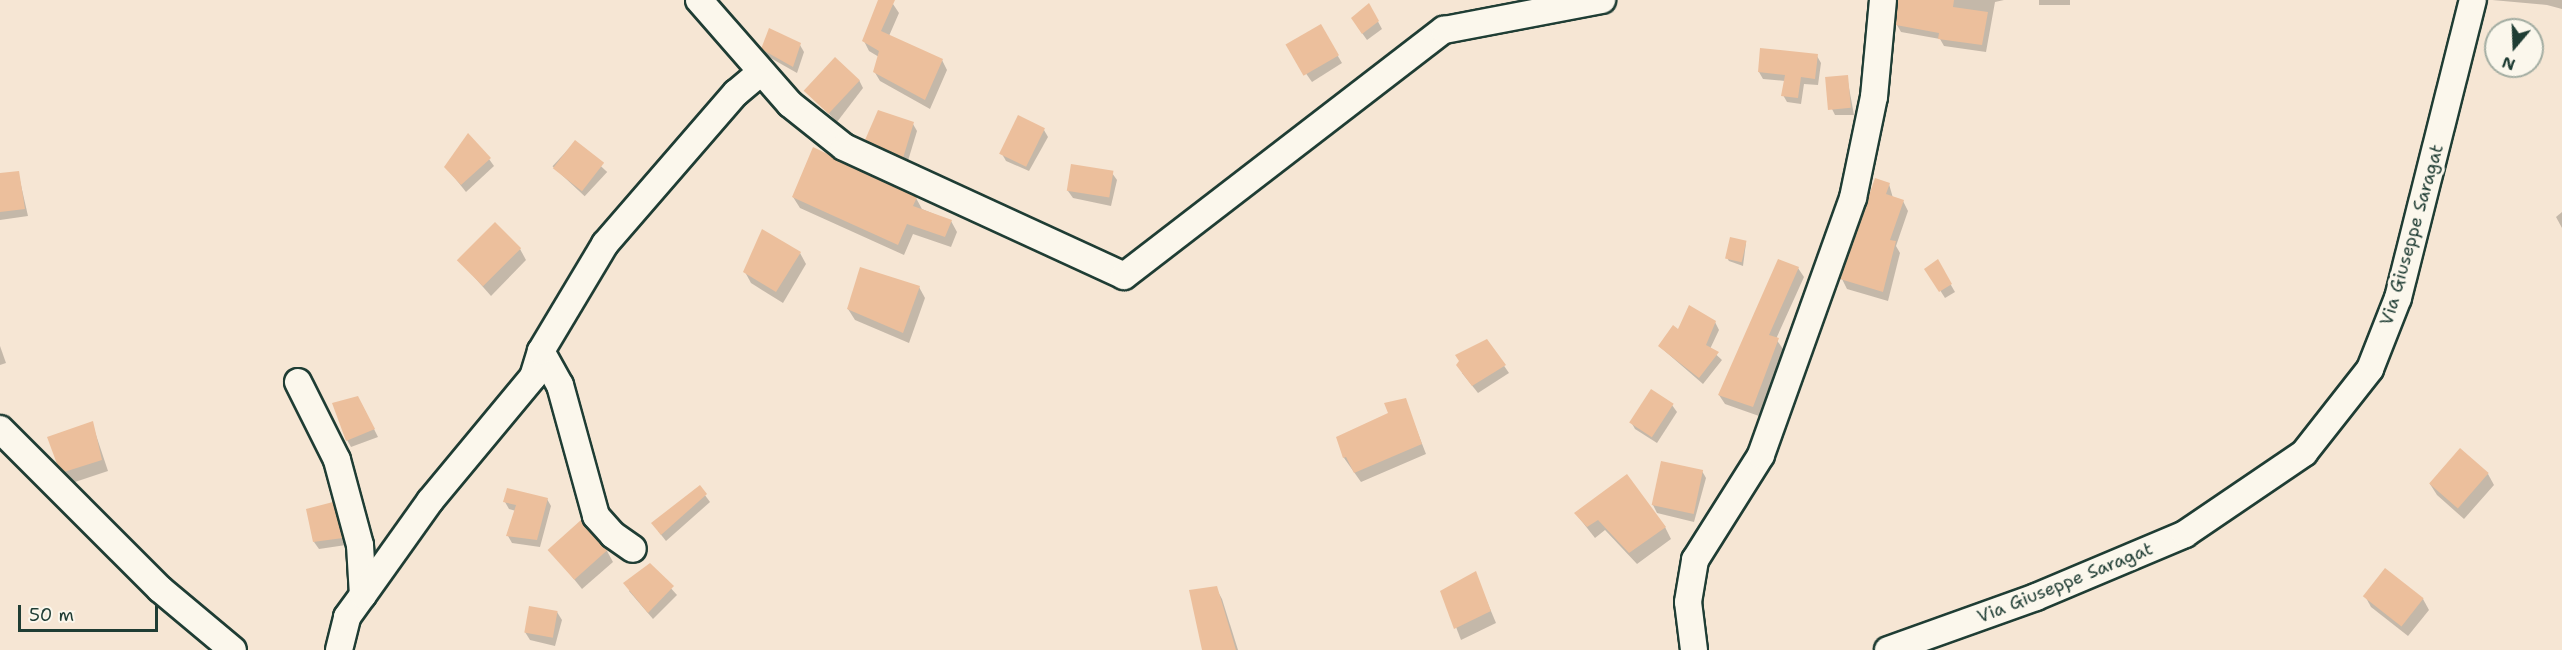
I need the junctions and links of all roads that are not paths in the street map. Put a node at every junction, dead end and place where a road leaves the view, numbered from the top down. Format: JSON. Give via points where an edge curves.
{"nodes":[{"id":1,"x":699,"y":0,"type":"edge"},
{"id":2,"x":1602,"y":0,"type":"edge"},
{"id":3,"x":1883,"y":0,"type":"edge"},
{"id":4,"x":2473,"y":0,"type":"edge"},
{"id":5,"x":760,"y":73,"type":"junction"},
{"id":6,"x":541,"y":351,"type":"junction"},
{"id":7,"x":298,"y":382,"type":"dead end"},
{"id":8,"x":0,"y":429,"type":"edge"},
{"id":9,"x":633,"y":549,"type":"dead end"},
{"id":10,"x":363,"y":595,"type":"junction"},
{"id":11,"x":232,"y":650,"type":"edge"},
{"id":12,"x":339,"y":650,"type":"edge"},
{"id":13,"x":1694,"y":650,"type":"edge"},
{"id":14,"x":1888,"y":650,"type":"edge"}],
"edges":[{"from":1,"to":5,"type":"street"},
{"from":2,"to":5,"type":"street","via":[[1444,30],[1124,276],[844,147],[790,104]]},
{"from":3,"to":13,"type":"street","via":[[1874,97],[1853,198],[1761,454],[1695,560],[1688,602]]},
{"from":4,"to":14,"type":"street","name":"Via Giuseppe Saragat","via":[[2398,298],[2370,369],[2304,453],[2185,534],[2036,597]]},
{"from":5,"to":6,"type":"street","via":[[736,93],[605,244]]},
{"from":6,"to":9,"type":"street","via":[[560,385],[596,516]]},
{"from":6,"to":10,"type":"street","via":[[533,377],[430,501]]},
{"from":7,"to":10,"type":"street","via":[[340,470],[360,545]]},
{"from":8,"to":11,"type":"street","via":[[160,589]]},
{"from":10,"to":12,"type":"street","via":[[347,617]]}]}
